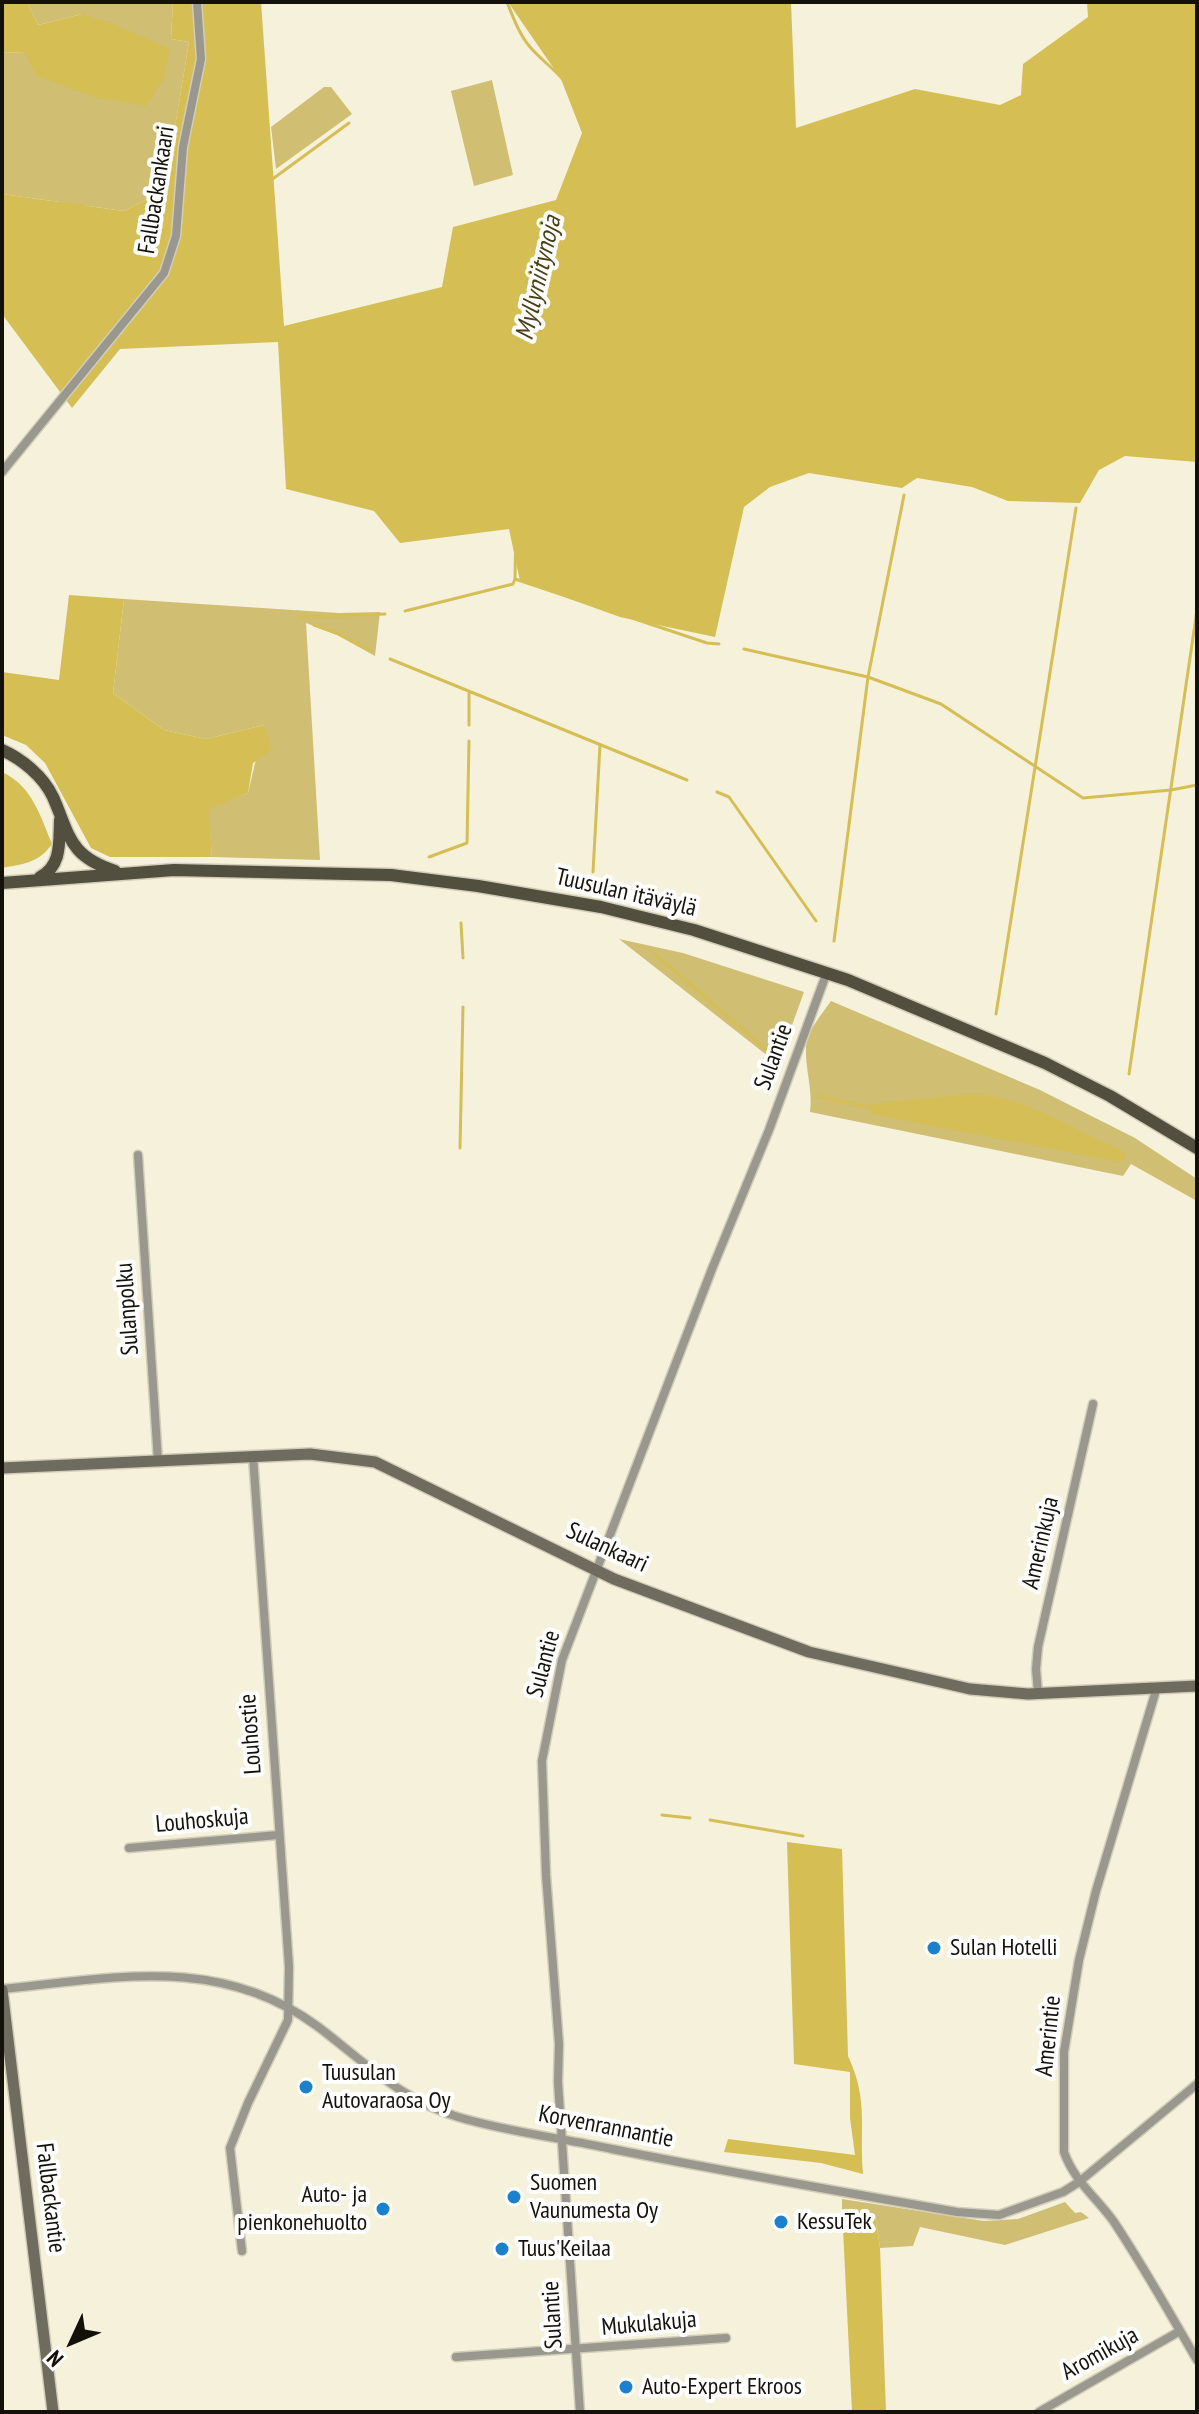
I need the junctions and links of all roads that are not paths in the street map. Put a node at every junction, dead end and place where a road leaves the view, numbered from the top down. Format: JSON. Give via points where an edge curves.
{"nodes":[{"id":1,"x":197,"y":2,"type":"edge"},
{"id":2,"x":2,"y":472,"type":"edge"},
{"id":3,"x":2,"y":750,"type":"edge"},
{"id":4,"x":60,"y":820,"type":"junction"},
{"id":5,"x":118,"y":872,"type":"junction"},
{"id":6,"x":36,"y":880,"type":"junction"},
{"id":7,"x":2,"y":883,"type":"edge"},
{"id":8,"x":827,"y":972,"type":"junction"},
{"id":9,"x":1197,"y":1148,"type":"edge"},
{"id":10,"x":138,"y":1155,"type":"dead end"},
{"id":11,"x":1093,"y":1404,"type":"dead end"},
{"id":12,"x":253,"y":1456,"type":"junction"},
{"id":13,"x":158,"y":1461,"type":"junction"},
{"id":14,"x":2,"y":1468,"type":"edge"},
{"id":15,"x":597,"y":1568,"type":"junction"},
{"id":16,"x":1197,"y":1686,"type":"edge"},
{"id":17,"x":1157,"y":1687,"type":"junction"},
{"id":18,"x":1038,"y":1693,"type":"junction"},
{"id":19,"x":278,"y":1835,"type":"junction"},
{"id":20,"x":129,"y":1848,"type":"dead end"},
{"id":21,"x":2,"y":1990,"type":"edge"},
{"id":22,"x":288,"y":2008,"type":"junction"},
{"id":23,"x":1197,"y":2084,"type":"edge"},
{"id":24,"x":561,"y":2138,"type":"junction"},
{"id":25,"x":1079,"y":2182,"type":"junction"},
{"id":26,"x":242,"y":2251,"type":"dead end"},
{"id":27,"x":1180,"y":2331,"type":"junction"},
{"id":28,"x":726,"y":2338,"type":"dead end"},
{"id":29,"x":575,"y":2349,"type":"junction"},
{"id":30,"x":456,"y":2357,"type":"dead end"},
{"id":31,"x":1197,"y":2360,"type":"edge"},
{"id":32,"x":53,"y":2412,"type":"edge"},
{"id":33,"x":580,"y":2412,"type":"edge"},
{"id":34,"x":1039,"y":2412,"type":"edge"}],
"edges":[{"from":1,"to":2,"type":"street","name":"Fallbackankaari","via":[[201,59],[183,147],[176,236],[164,273]]},
{"from":3,"to":4,"type":"main road","via":[[45,784]]},
{"from":4,"to":5,"type":"main road","via":[[81,853]]},
{"from":4,"to":6,"type":"main road","via":[[56,860]]},
{"from":5,"to":6,"type":"main road","name":"Tuusulan itäväylä"},
{"from":5,"to":8,"type":"main road","name":"Tuusulan itäväylä","via":[[258,870],[391,875],[474,885],[601,907]]},
{"from":6,"to":7,"type":"main road","name":"Tuusulan itäväylä"},
{"from":8,"to":9,"type":"main road","name":"Tuusulan itäväylä","via":[[1045,1063]]},
{"from":8,"to":15,"type":"street","name":"Sulantie"},
{"from":10,"to":13,"type":"street","name":"Sulanpolku"},
{"from":11,"to":18,"type":"street","name":"Amerinkuja","via":[[1038,1647]]},
{"from":12,"to":13,"type":"street","name":"Sulankaari"},
{"from":12,"to":15,"type":"street","name":"Sulankaari","via":[[310,1454],[375,1462]]},
{"from":12,"to":19,"type":"street","name":"Louhostie"},
{"from":13,"to":14,"type":"street","name":"Sulankaari"},
{"from":15,"to":18,"type":"street","name":"Sulankaari","via":[[809,1652],[970,1689]]},
{"from":15,"to":24,"type":"street","name":"Sulantie","via":[[562,1660],[542,1761]]},
{"from":16,"to":17,"type":"street","name":"Sulankaari"},
{"from":17,"to":18,"type":"street","name":"Sulankaari"},
{"from":17,"to":25,"type":"street","name":"Amerintie","via":[[1083,1942],[1064,2052],[1064,2152]]},
{"from":19,"to":20,"type":"street","name":"Louhoskuja"},
{"from":19,"to":22,"type":"street","name":"Louhostie"},
{"from":21,"to":22,"type":"street","name":"Korvenrannantie","via":[[141,1975],[184,1976],[250,1990]]},
{"from":21,"to":32,"type":"street","name":"Fallbackantie"},
{"from":22,"to":24,"type":"street","name":"Korvenrannantie","via":[[415,2101],[461,2118]]},
{"from":22,"to":26,"type":"street","name":"Louhostie","via":[[286,2027],[230,2148]]},
{"from":23,"to":25,"type":"street","name":"Korvenrannantie"},
{"from":24,"to":25,"type":"street","name":"Korvenrannantie","via":[[957,2212],[999,2215]]},
{"from":24,"to":29,"type":"street","name":"Sulantie"},
{"from":25,"to":27,"type":"street","name":"Amerintie","via":[[1112,2220]]},
{"from":27,"to":31,"type":"street","name":"Amerintie"},
{"from":27,"to":34,"type":"street","name":"Aromikuja"},
{"from":28,"to":29,"type":"street","name":"Mukulakuja"},
{"from":29,"to":30,"type":"street","name":"Mukulakuja"},
{"from":29,"to":33,"type":"street","name":"Sulantie"}]}
